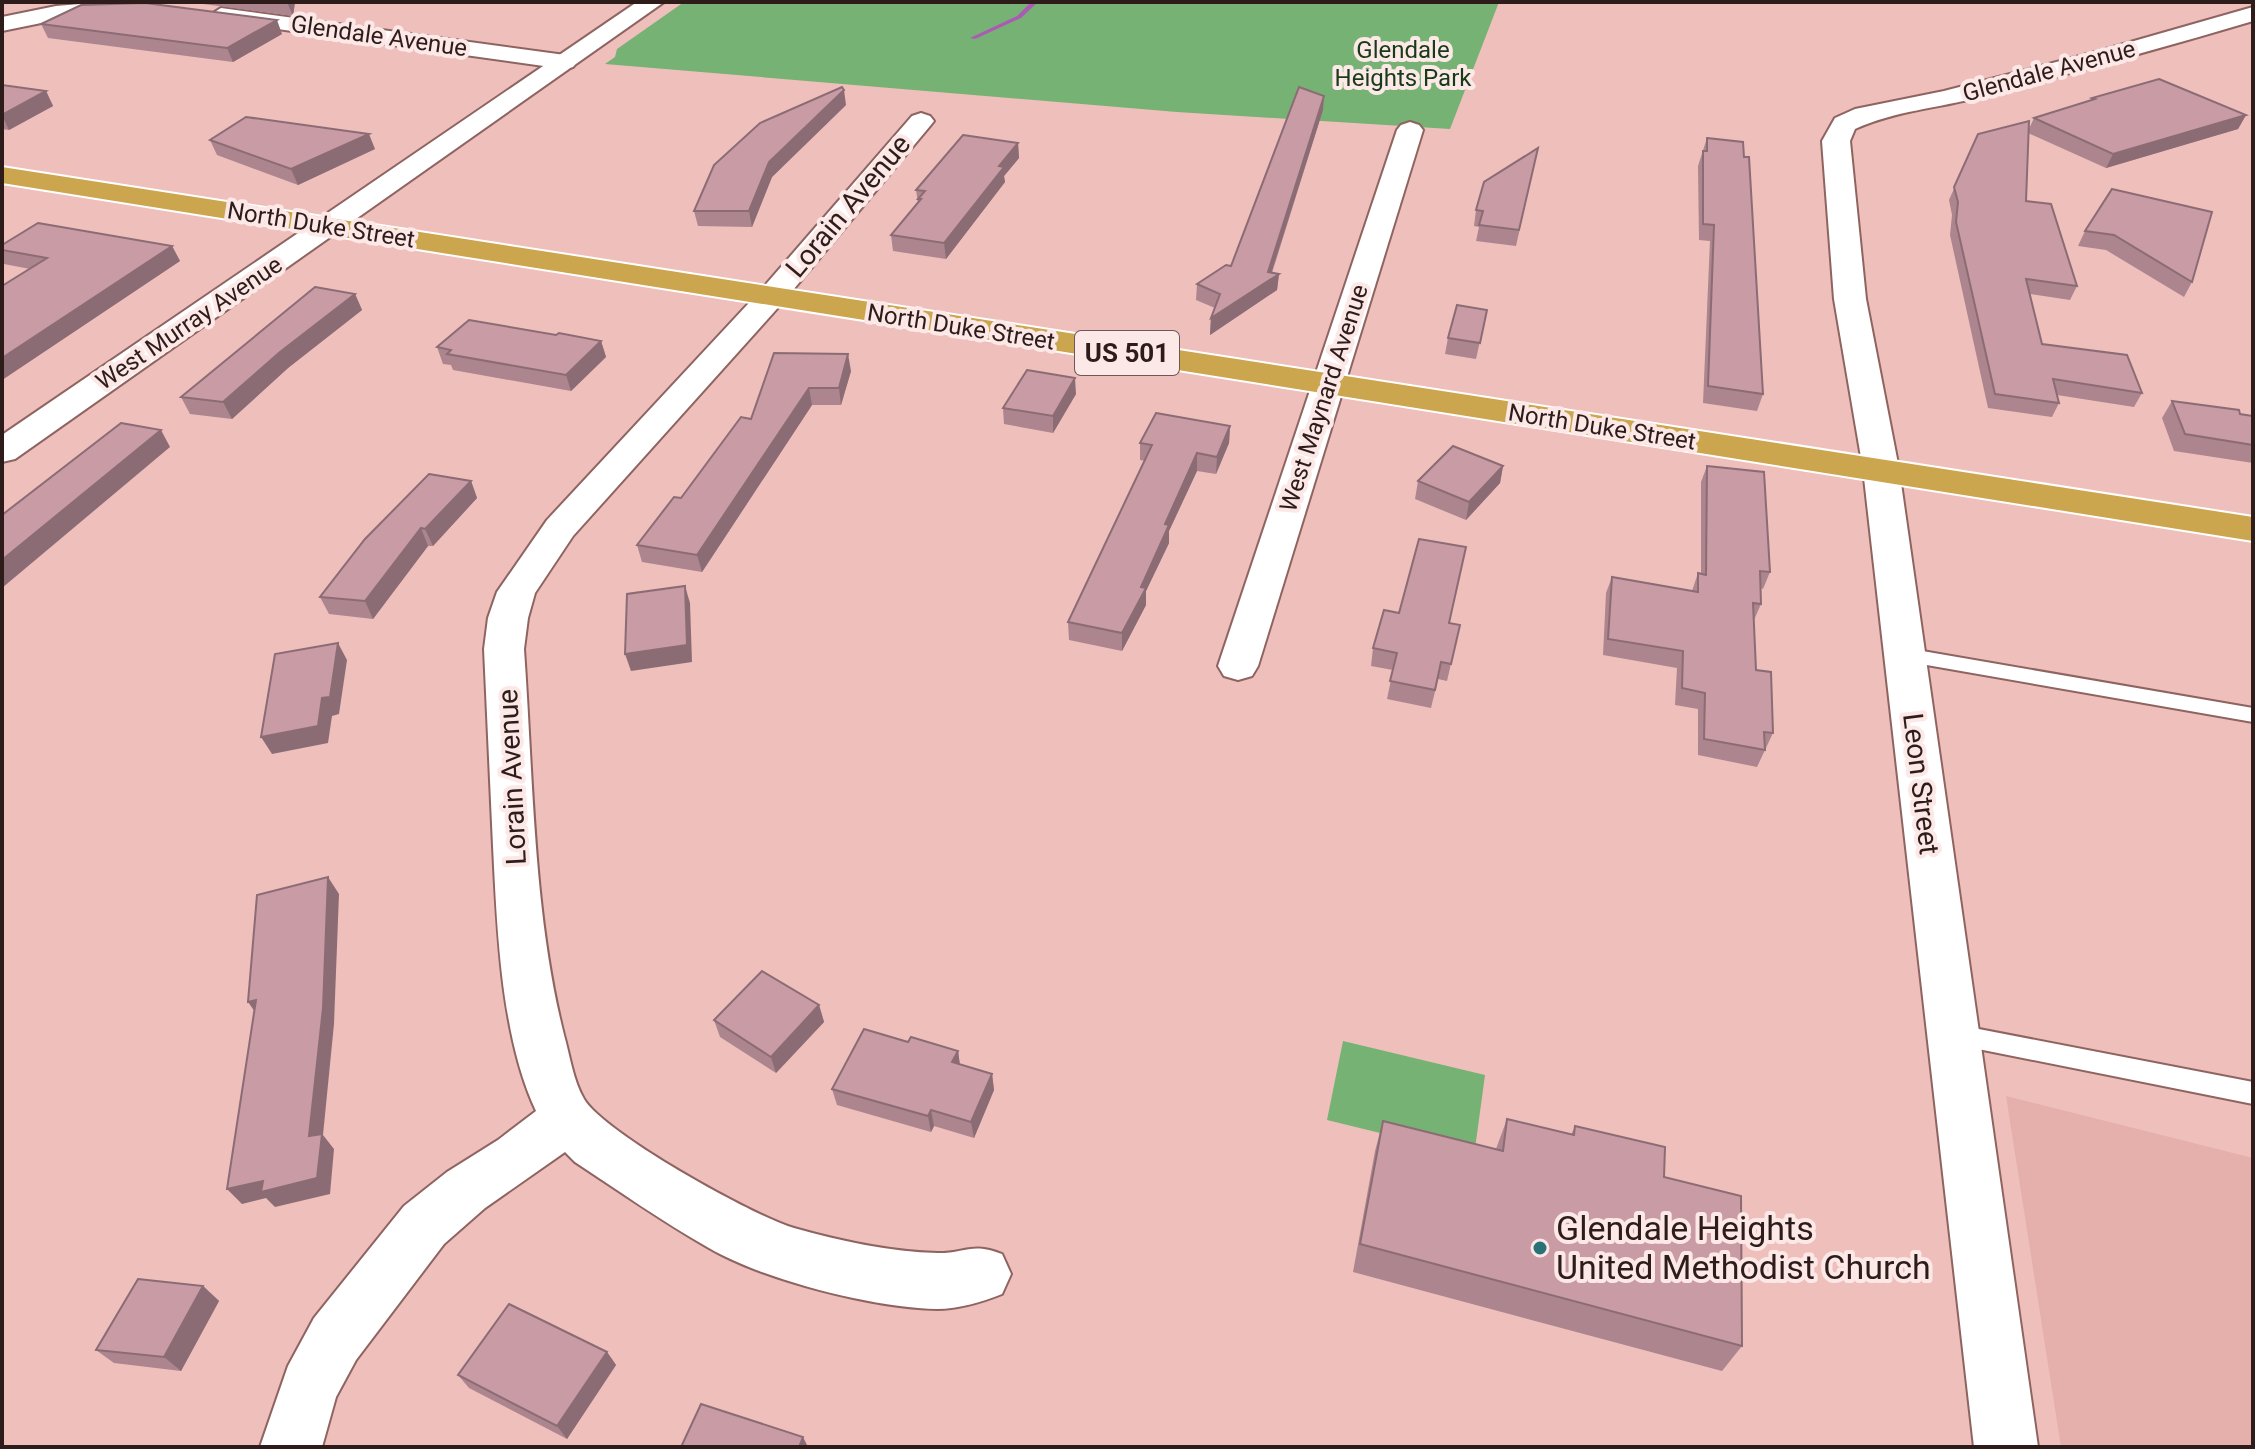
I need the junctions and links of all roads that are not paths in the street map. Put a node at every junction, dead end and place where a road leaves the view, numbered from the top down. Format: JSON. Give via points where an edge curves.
{"nodes":[{"id":1,"x":652,"y":2,"type":"edge"},
{"id":2,"x":143,"y":7,"type":"edge"},
{"id":3,"x":197,"y":12,"type":"edge"},
{"id":4,"x":2253,"y":14,"type":"edge"},
{"id":5,"x":2,"y":24,"type":"edge"},
{"id":6,"x":565,"y":62,"type":"junction"},
{"id":7,"x":921,"y":121,"type":"dead end"},
{"id":8,"x":1844,"y":124,"type":"joint"},
{"id":9,"x":1410,"y":130,"type":"dead end"},
{"id":10,"x":2,"y":175,"type":"edge"},
{"id":11,"x":330,"y":227,"type":"junction"},
{"id":12,"x":772,"y":296,"type":"junction"},
{"id":13,"x":1329,"y":386,"type":"junction"},
{"id":14,"x":2,"y":451,"type":"edge"},
{"id":15,"x":1881,"y":469,"type":"junction"},
{"id":16,"x":2253,"y":529,"type":"edge"},
{"id":17,"x":1905,"y":655,"type":"junction"},
{"id":18,"x":1238,"y":666,"type":"dead end"},
{"id":19,"x":2253,"y":715,"type":"edge"},
{"id":20,"x":1953,"y":1034,"type":"junction"},
{"id":21,"x":2253,"y":1093,"type":"edge"},
{"id":22,"x":567,"y":1119,"type":"junction"},
{"id":23,"x":982,"y":1274,"type":"dead end"},
{"id":24,"x":291,"y":1447,"type":"edge"},
{"id":25,"x":2006,"y":1447,"type":"edge"}],
"edges":[{"from":1,"to":6,"type":"street","name":"West Murray Avenue"},
{"from":2,"to":5,"type":"street","via":[[82,9]]},
{"from":3,"to":6,"type":"street","name":"Glendale Avenue"},
{"from":4,"to":8,"type":"street","name":"Glendale Avenue"},
{"from":6,"to":11,"type":"street","name":"West Murray Avenue"},
{"from":7,"to":12,"type":"street","name":"Lorain Avenue"},
{"from":8,"to":15,"type":"street","name":"Leon Street","via":[[1836,141],[1837,175],[1850,299]]},
{"from":9,"to":13,"type":"street","name":"West Maynard Avenue"},
{"from":10,"to":11,"type":"highway","name":"North Duke Street","number":"US 501"},
{"from":11,"to":12,"type":"highway","name":"North Duke Street","number":"US 501"},
{"from":11,"to":14,"type":"street","name":"West Murray Avenue"},
{"from":12,"to":13,"type":"highway","name":"North Duke Street","number":"US 501"},
{"from":12,"to":22,"type":"street","name":"Lorain Avenue","via":[[560,528],[516,592],[508,618],[504,649],[524,942],[531,1001],[552,1089]]},
{"from":13,"to":15,"type":"highway","name":"North Duke Street","number":"US 501"},
{"from":13,"to":18,"type":"street","name":"West Maynard Avenue"},
{"from":15,"to":16,"type":"highway","name":"North Duke Street","number":"US 501"},
{"from":15,"to":17,"type":"street","name":"Leon Street"},
{"from":17,"to":19,"type":"lane"},
{"from":17,"to":20,"type":"street","name":"Leon Street"},
{"from":20,"to":21,"type":"lane"},
{"from":20,"to":25,"type":"street","name":"Leon Street"},
{"from":22,"to":23,"type":"street","name":"Lorain Avenue","via":[[594,1145],[731,1231],[793,1255],[866,1273],[939,1281]]},
{"from":22,"to":24,"type":"street","via":[[466,1190],[415,1236],[335,1339],[309,1387]]}]}
